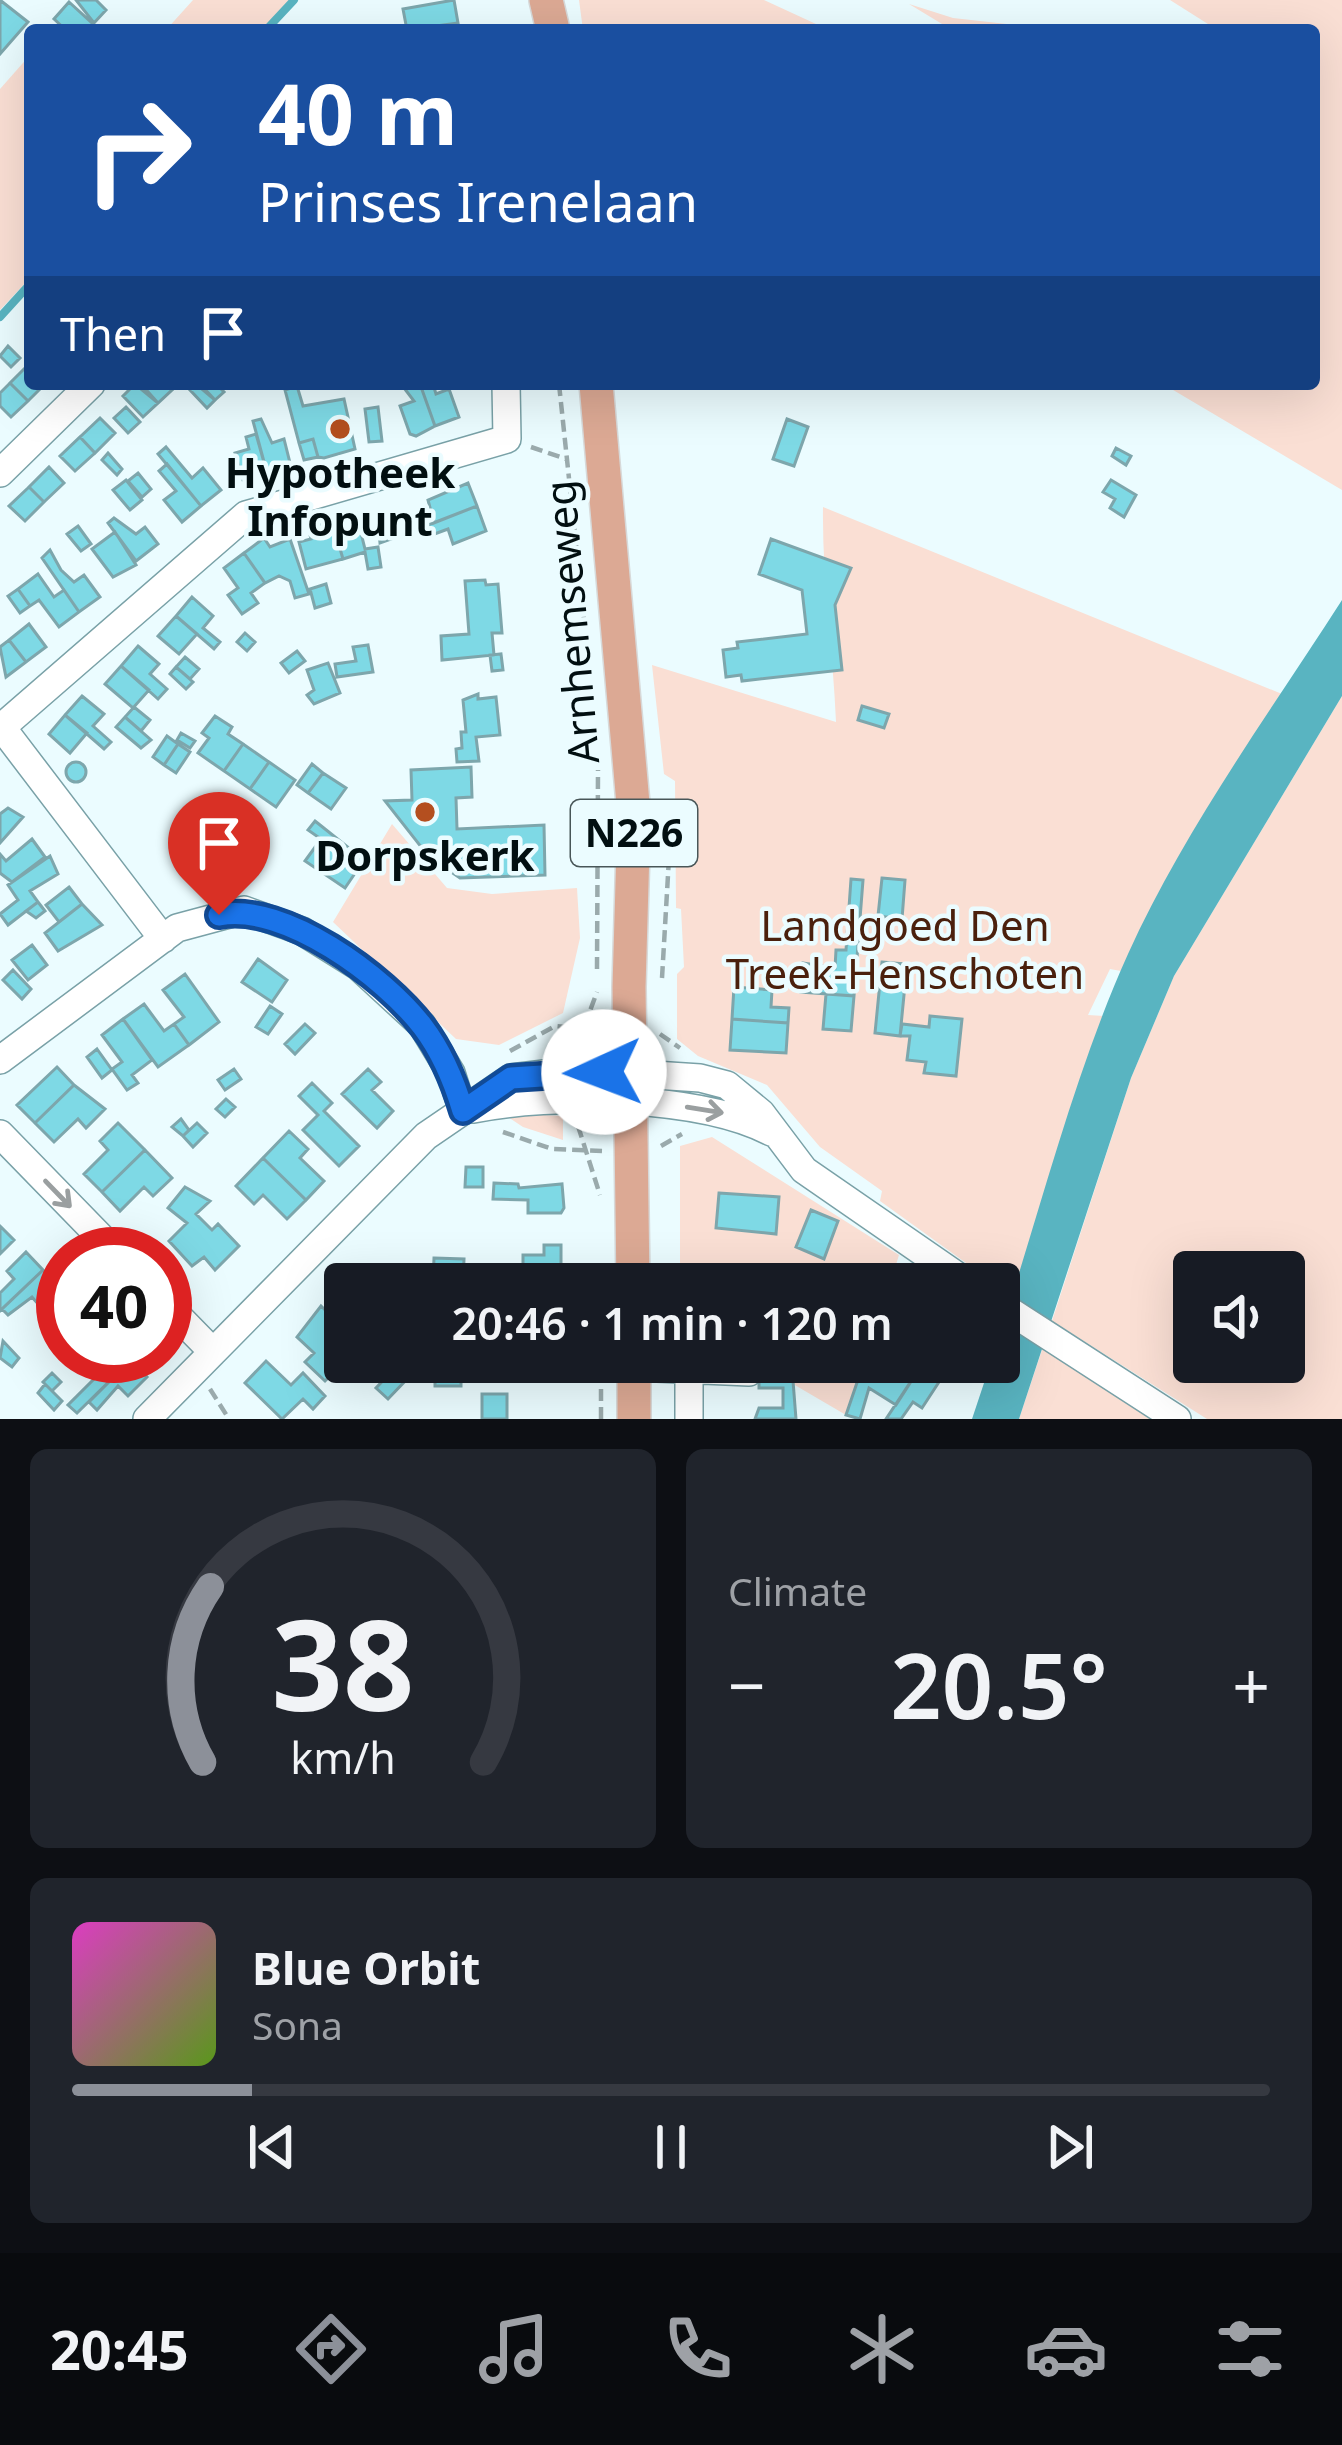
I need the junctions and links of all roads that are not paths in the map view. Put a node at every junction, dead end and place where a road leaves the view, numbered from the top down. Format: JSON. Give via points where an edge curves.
{"nodes":[{"id":1,"x":86,"y":390,"type":"edge"},
{"id":2,"x":505,"y":390,"type":"edge"},
{"id":3,"x":597,"y":390,"type":"edge"},
{"id":4,"x":0,"y":473,"type":"edge"},
{"id":5,"x":1,"y":726,"type":"edge"},
{"id":6,"x":163,"y":939,"type":"junction"},
{"id":7,"x":0,"y":1060,"type":"edge"},
{"id":8,"x":630,"y":1089,"type":"junction"},
{"id":9,"x":463,"y":1111,"type":"junction"},
{"id":10,"x":0,"y":1134,"type":"edge"},
{"id":11,"x":91,"y":1227,"type":"edge"},
{"id":12,"x":633,"y":1263,"type":"edge"},
{"id":13,"x":938,"y":1263,"type":"edge"},
{"id":14,"x":1020,"y":1318,"type":"edge"},
{"id":15,"x":192,"y":1331,"type":"edge"},
{"id":16,"x":213,"y":1352,"type":"junction"},
{"id":17,"x":627,"y":1383,"type":"edge"},
{"id":18,"x":688,"y":1383,"type":"edge"},
{"id":19,"x":147,"y":1419,"type":"edge"},
{"id":20,"x":634,"y":1419,"type":"edge"},
{"id":21,"x":688,"y":1419,"type":"edge"},
{"id":22,"x":1177,"y":1419,"type":"edge"}],
"edges":[{"from":1,"to":4,"type":"street"},
{"from":2,"to":5,"type":"street","via":[[499,442],[246,515]]},
{"from":3,"to":8,"type":"main road","name":"Arnhemseweg","number":"N226","via":[[634,815]]},
{"from":5,"to":6,"type":"street"},
{"from":6,"to":7,"type":"street"},
{"from":6,"to":9,"type":"street","via":[[195,920],[244,910],[302,931],[358,966],[422,1025]]},
{"from":8,"to":9,"type":"street","via":[[578,1102],[521,1099]]},
{"from":8,"to":9,"type":"street","via":[[578,1070],[511,1078]]},
{"from":8,"to":12,"type":"main road","name":"Arnhemseweg","number":"N226"},
{"from":8,"to":13,"type":"street","via":[[727,1085],[829,1190]]},
{"from":9,"to":16,"type":"street","via":[[426,1136]]},
{"from":10,"to":11,"type":"street","one_way":true},
{"from":14,"to":22,"type":"street"},
{"from":15,"to":16,"type":"street"},
{"from":16,"to":19,"type":"street"},
{"from":17,"to":20,"type":"main road"},
{"from":18,"to":21,"type":"street"}]}
